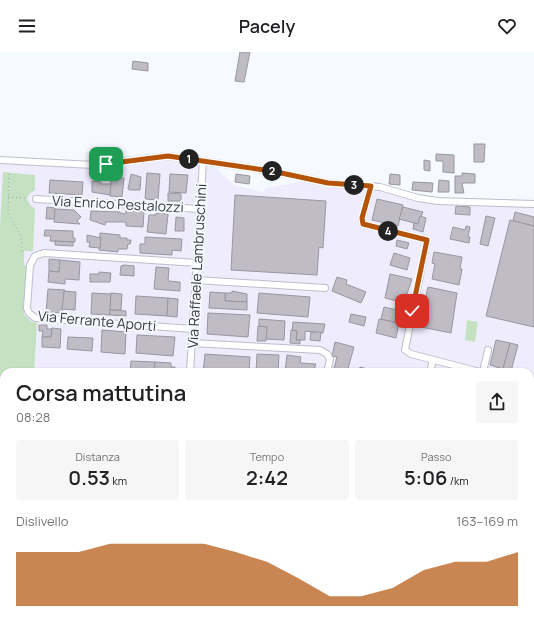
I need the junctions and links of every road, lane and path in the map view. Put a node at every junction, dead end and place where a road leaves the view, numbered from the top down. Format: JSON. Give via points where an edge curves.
{"nodes":[{"id":1,"x":0,"y":160,"type":"edge"},
{"id":2,"x":203,"y":161,"type":"junction"},
{"id":3,"x":9,"y":174,"type":"dead end"},
{"id":4,"x":371,"y":186,"type":"junction"},
{"id":5,"x":8,"y":196,"type":"junction"},
{"id":6,"x":27,"y":198,"type":"dead end"},
{"id":7,"x":36,"y":199,"type":"dead end"},
{"id":8,"x":534,"y":204,"type":"edge"},
{"id":9,"x":200,"y":209,"type":"junction"},
{"id":10,"x":22,"y":253,"type":"dead end"},
{"id":11,"x":197,"y":263,"type":"junction"},
{"id":12,"x":196,"y":280,"type":"junction"},
{"id":13,"x":325,"y":288,"type":"dead end"},
{"id":14,"x":193,"y":328,"type":"junction"},
{"id":15,"x":192,"y":343,"type":"junction"},
{"id":16,"x":488,"y":350,"type":"dead end"},
{"id":17,"x":433,"y":360,"type":"junction"},
{"id":18,"x":190,"y":368,"type":"edge"},
{"id":19,"x":328,"y":368,"type":"edge"},
{"id":20,"x":431,"y":368,"type":"edge"},
{"id":21,"x":464,"y":368,"type":"edge"},
{"id":22,"x":484,"y":368,"type":"edge"},
{"id":23,"x":534,"y":456,"type":"edge"},
{"id":24,"x":534,"y":479,"type":"edge"}],
"edges":[{"from":1,"to":2,"type":"street","via":[[93,165],[162,156]]},
{"from":2,"to":4,"type":"street","via":[[272,171],[328,183]]},
{"from":2,"to":9,"type":"street","name":"Via Raffaele Lambruschini"},
{"from":3,"to":5,"type":"path"},
{"from":4,"to":8,"type":"street","via":[[438,201]]},
{"from":4,"to":17,"type":"street","via":[[362,218],[363,224],[427,240],[404,348],[408,354]]},
{"from":5,"to":6,"type":"path"},
{"from":5,"to":10,"type":"path","via":[[8,215],[20,234]]},
{"from":7,"to":9,"type":"street","name":"Via Enrico Pestalozzi"},
{"from":9,"to":11,"type":"street","name":"Via Raffaele Lambruschini"},
{"from":11,"to":12,"type":"street","name":"Via Raffaele Lambruschini"},
{"from":11,"to":14,"type":"street","name":"Via Ferrante Aporti","via":[[49,253],[38,254],[30,263],[28,308],[29,313],[35,318]]},
{"from":12,"to":13,"type":"street"},
{"from":12,"to":14,"type":"street","name":"Via Raffaele Lambruschini"},
{"from":14,"to":15,"type":"street","name":"Via Raffaele Lambruschini"},
{"from":15,"to":18,"type":"street","name":"Via Raffaele Lambruschini"},
{"from":15,"to":19,"type":"street","via":[[322,351],[329,356]]},
{"from":16,"to":22,"type":"street"},
{"from":17,"to":20,"type":"street"},
{"from":17,"to":21,"type":"street"},
{"from":23,"to":24,"type":"street"}]}
